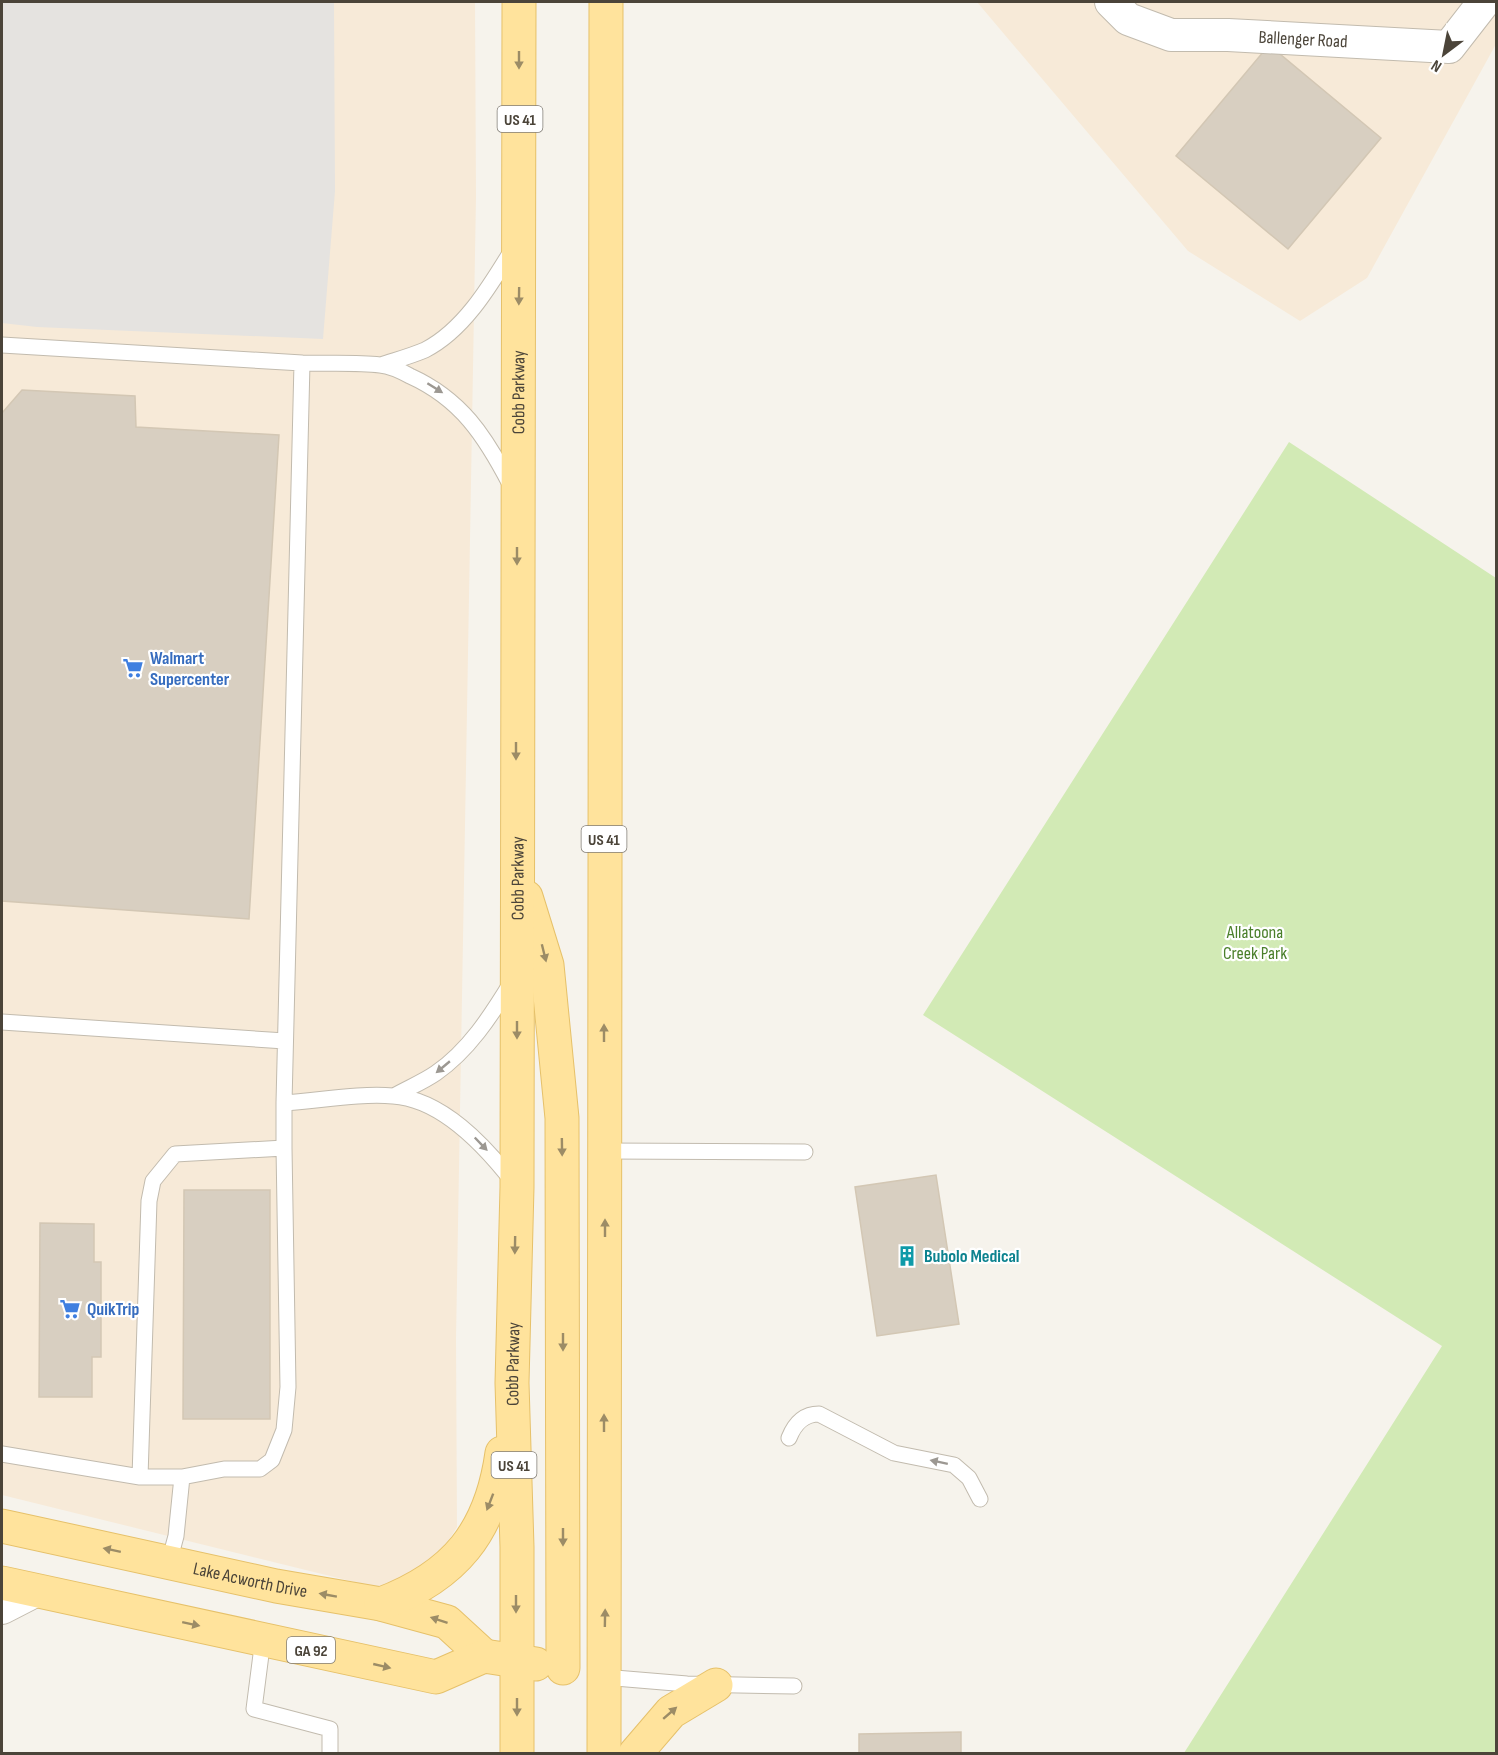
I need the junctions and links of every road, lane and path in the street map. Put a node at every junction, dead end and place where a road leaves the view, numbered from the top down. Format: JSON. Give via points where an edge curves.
{"nodes":[{"id":1,"x":519,"y":2,"type":"edge"},
{"id":2,"x":606,"y":2,"type":"edge"},
{"id":3,"x":1111,"y":2,"type":"edge"},
{"id":4,"x":1484,"y":2,"type":"edge"},
{"id":5,"x":520,"y":237,"type":"junction"},
{"id":6,"x":2,"y":345,"type":"edge"},
{"id":7,"x":302,"y":363,"type":"junction"},
{"id":8,"x":381,"y":365,"type":"junction"},
{"id":9,"x":517,"y":498,"type":"junction"},
{"id":10,"x":517,"y":879,"type":"junction"},
{"id":11,"x":518,"y":972,"type":"junction"},
{"id":12,"x":2,"y":1022,"type":"edge"},
{"id":13,"x":285,"y":1041,"type":"junction"},
{"id":14,"x":394,"y":1096,"type":"junction"},
{"id":15,"x":284,"y":1103,"type":"junction"},
{"id":16,"x":284,"y":1148,"type":"junction"},
{"id":17,"x":605,"y":1151,"type":"junction"},
{"id":18,"x":806,"y":1152,"type":"dead end"},
{"id":19,"x":517,"y":1187,"type":"junction"},
{"id":20,"x":512,"y":1383,"type":"junction"},
{"id":21,"x":789,"y":1438,"type":"dead end"},
{"id":22,"x":2,"y":1454,"type":"edge"},
{"id":23,"x":140,"y":1477,"type":"junction"},
{"id":24,"x":183,"y":1477,"type":"junction"},
{"id":25,"x":980,"y":1499,"type":"dead end"},
{"id":26,"x":2,"y":1526,"type":"edge"},
{"id":27,"x":169,"y":1562,"type":"junction"},
{"id":28,"x":2,"y":1583,"type":"edge"},
{"id":29,"x":35,"y":1591,"type":"junction"},
{"id":30,"x":381,"y":1604,"type":"junction"},
{"id":31,"x":2,"y":1608,"type":"edge"},
{"id":32,"x":263,"y":1639,"type":"junction"},
{"id":33,"x":484,"y":1656,"type":"junction"},
{"id":34,"x":517,"y":1662,"type":"junction"},
{"id":35,"x":563,"y":1668,"type":"junction"},
{"id":36,"x":603,"y":1677,"type":"junction"},
{"id":37,"x":716,"y":1685,"type":"junction"},
{"id":38,"x":794,"y":1686,"type":"dead end"},
{"id":39,"x":330,"y":1754,"type":"edge"},
{"id":40,"x":517,"y":1754,"type":"edge"},
{"id":41,"x":604,"y":1754,"type":"edge"},
{"id":42,"x":635,"y":1754,"type":"edge"}],
"edges":[{"from":1,"to":5,"type":"main road","name":"Cobb Parkway","number":"US 41","one_way":true},
{"from":17,"to":2,"type":"main road","number":"US 41","one_way":true},
{"from":3,"to":4,"type":"street","name":"Ballenger Road","via":[[1128,19],[1171,35],[1449,47]]},
{"from":5,"to":8,"type":"lane","via":[[460,323],[425,349]]},
{"from":5,"to":9,"type":"main road","name":"Cobb Parkway","number":"US 41","one_way":true},
{"from":6,"to":7,"type":"lane"},
{"from":7,"to":8,"type":"lane"},
{"from":7,"to":13,"type":"lane"},
{"from":8,"to":9,"type":"lane","one_way":true,"via":[[447,396],[483,436]]},
{"from":9,"to":10,"type":"main road","name":"Cobb Parkway","number":"US 41","one_way":true},
{"from":10,"to":11,"type":"main road","name":"Cobb Parkway","number":"US 41"},
{"from":10,"to":35,"type":"main road","one_way":true,"via":[[531,909],[547,964],[562,1118]]},
{"from":11,"to":14,"type":"lane","one_way":true,"via":[[468,1044],[435,1074]]},
{"from":11,"to":19,"type":"main road","name":"Cobb Parkway","number":"US 41","one_way":true},
{"from":12,"to":13,"type":"lane"},
{"from":13,"to":15,"type":"lane"},
{"from":14,"to":15,"type":"lane"},
{"from":14,"to":19,"type":"lane","one_way":true,"via":[[425,1106],[461,1125]]},
{"from":15,"to":16,"type":"lane"},
{"from":16,"to":23,"type":"lane","via":[[175,1154],[153,1181],[149,1201]]},
{"from":16,"to":24,"type":"lane","via":[[288,1387],[284,1430],[272,1460],[260,1469],[224,1469]]},
{"from":17,"to":18,"type":"lane"},
{"from":36,"to":17,"type":"main road","number":"US 41","one_way":true},
{"from":19,"to":20,"type":"main road","name":"Cobb Parkway","number":"US 41","one_way":true},
{"from":20,"to":30,"type":"main road","one_way":true,"via":[[498,1480],[480,1529],[450,1567],[406,1595]]},
{"from":20,"to":34,"type":"main road","name":"Cobb Parkway","number":"US 41","one_way":true},
{"from":25,"to":21,"type":"lane","one_way":true,"via":[[969,1478],[954,1465],[894,1453],[819,1414],[809,1414],[800,1420]]},
{"from":22,"to":23,"type":"lane"},
{"from":23,"to":24,"type":"lane"},
{"from":24,"to":27,"type":"lane"},
{"from":27,"to":26,"type":"main road","name":"Lake Acworth Drive","one_way":true},
{"from":30,"to":27,"type":"main road","name":"Lake Acworth Drive","one_way":true},
{"from":28,"to":29,"type":"main road","number":"GA 92"},
{"from":29,"to":31,"type":"street"},
{"from":29,"to":32,"type":"main road","number":"GA 92","one_way":true},
{"from":33,"to":30,"type":"main road","name":"Lake Acworth Drive","one_way":true,"via":[[447,1622]]},
{"from":32,"to":33,"type":"main road","number":"GA 92","one_way":true,"via":[[436,1677]]},
{"from":32,"to":39,"type":"lane","via":[[254,1709],[330,1729]]},
{"from":33,"to":34,"type":"main road"},
{"from":34,"to":35,"type":"main road"},
{"from":34,"to":40,"type":"main road","name":"Cobb Parkway","number":"US 41","one_way":true},
{"from":35,"to":36,"type":"main road"},
{"from":36,"to":37,"type":"lane"},
{"from":36,"to":41,"type":"main road","number":"US 41"},
{"from":37,"to":38,"type":"lane"},
{"from":42,"to":37,"type":"main road","one_way":true,"via":[[670,1712]]}]}
